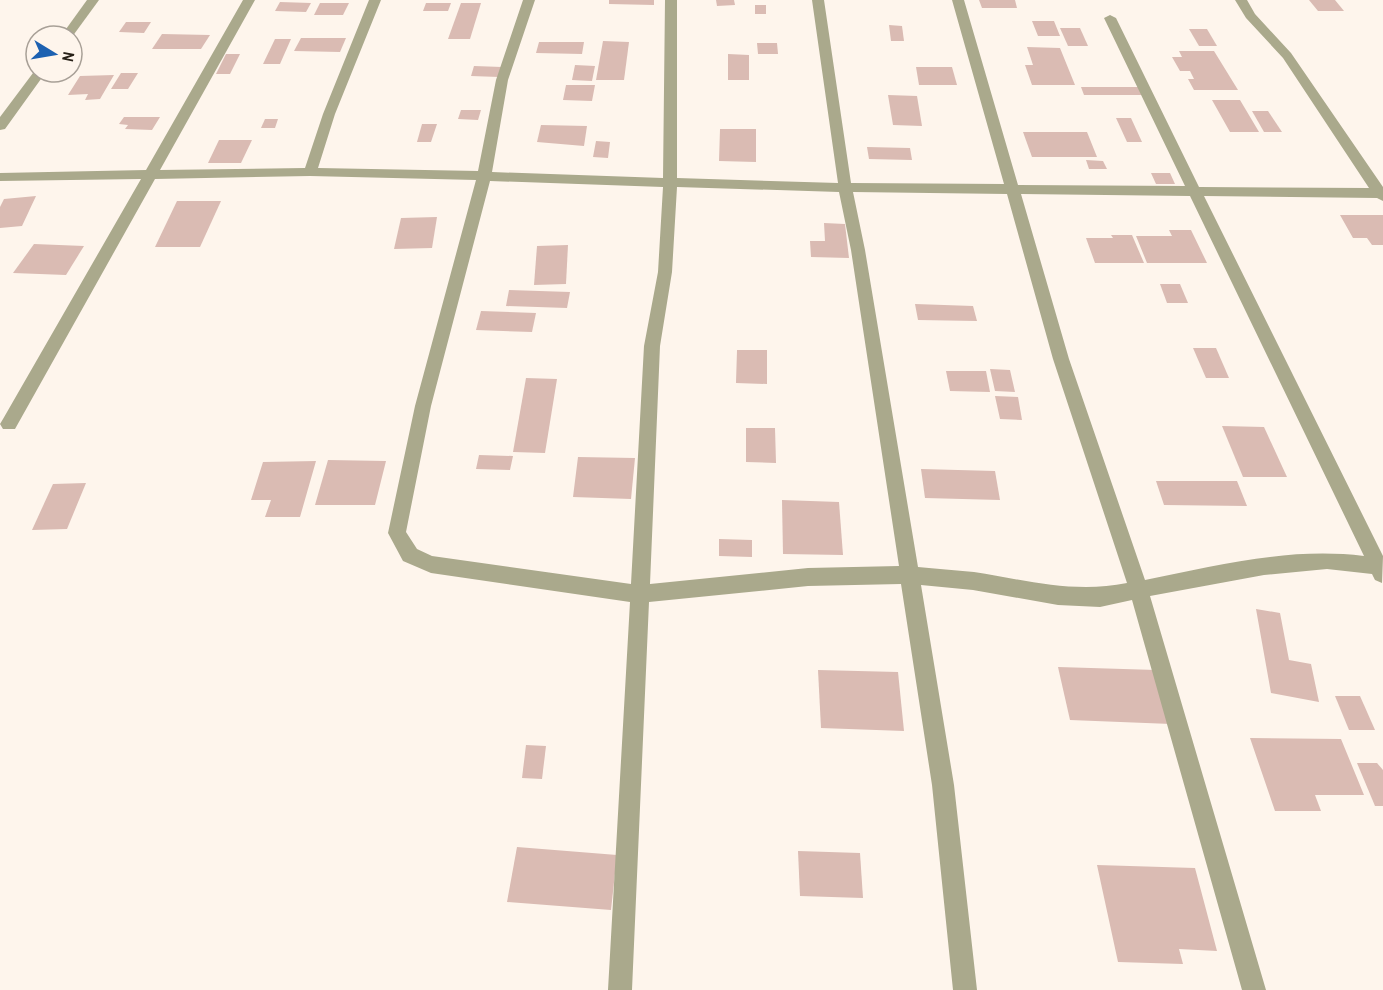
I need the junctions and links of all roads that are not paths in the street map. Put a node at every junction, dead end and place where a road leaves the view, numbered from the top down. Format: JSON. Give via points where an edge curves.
{"nodes":[{"id":1,"x":93,"y":0,"type":"edge"},
{"id":2,"x":249,"y":0,"type":"edge"},
{"id":3,"x":375,"y":0,"type":"edge"},
{"id":4,"x":529,"y":0,"type":"edge"},
{"id":5,"x":671,"y":0,"type":"edge"},
{"id":6,"x":818,"y":0,"type":"edge"},
{"id":7,"x":958,"y":0,"type":"edge"},
{"id":8,"x":1241,"y":0,"type":"edge"},
{"id":9,"x":1110,"y":18,"type":"dead end"},
{"id":10,"x":76,"y":24,"type":"edge"},
{"id":11,"x":31,"y":84,"type":"edge"},
{"id":12,"x":0,"y":126,"type":"edge"},
{"id":13,"x":310,"y":172,"type":"junction"},
{"id":14,"x":149,"y":174,"type":"junction"},
{"id":15,"x":484,"y":176,"type":"junction"},
{"id":16,"x":0,"y":177,"type":"edge"},
{"id":17,"x":670,"y":182,"type":"junction"},
{"id":18,"x":845,"y":186,"type":"junction"},
{"id":19,"x":1014,"y":189,"type":"junction"},
{"id":20,"x":1194,"y":191,"type":"junction"},
{"id":21,"x":1382,"y":195,"type":"edge"},
{"id":22,"x":9,"y":424,"type":"dead end"},
{"id":23,"x":1381,"y":569,"type":"edge"},
{"id":24,"x":909,"y":574,"type":"junction"},
{"id":25,"x":1138,"y":591,"type":"junction"},
{"id":26,"x":639,"y":594,"type":"junction"},
{"id":27,"x":620,"y":990,"type":"edge"},
{"id":28,"x":965,"y":990,"type":"edge"},
{"id":29,"x":1254,"y":990,"type":"edge"}],
"edges":[{"from":1,"to":10,"type":"street"},
{"from":2,"to":14,"type":"street"},
{"from":3,"to":13,"type":"street"},
{"from":4,"to":15,"type":"street","via":[[502,80]]},
{"from":5,"to":17,"type":"street"},
{"from":6,"to":18,"type":"street"},
{"from":7,"to":19,"type":"street"},
{"from":8,"to":21,"type":"street","via":[[1246,12],[1281,47]]},
{"from":9,"to":20,"type":"street"},
{"from":11,"to":12,"type":"street"},
{"from":13,"to":14,"type":"street"},
{"from":13,"to":15,"type":"street"},
{"from":14,"to":16,"type":"street"},
{"from":14,"to":22,"type":"street"},
{"from":15,"to":17,"type":"street"},
{"from":15,"to":26,"type":"street","via":[[423,406],[397,534],[410,555],[431,564]]},
{"from":17,"to":18,"type":"street"},
{"from":17,"to":26,"type":"street","via":[[665,272],[652,346]]},
{"from":18,"to":19,"type":"street"},
{"from":18,"to":24,"type":"street"},
{"from":19,"to":20,"type":"street"},
{"from":19,"to":25,"type":"street","via":[[1061,358]]},
{"from":20,"to":21,"type":"street"},
{"from":20,"to":23,"type":"street"},
{"from":23,"to":25,"type":"street","via":[[1327,560],[1264,566]]},
{"from":24,"to":25,"type":"street","via":[[1058,596],[1100,598]]},
{"from":24,"to":26,"type":"street","via":[[808,577]]},
{"from":24,"to":28,"type":"street","via":[[943,785]]},
{"from":25,"to":29,"type":"street"},
{"from":26,"to":27,"type":"street"}]}
